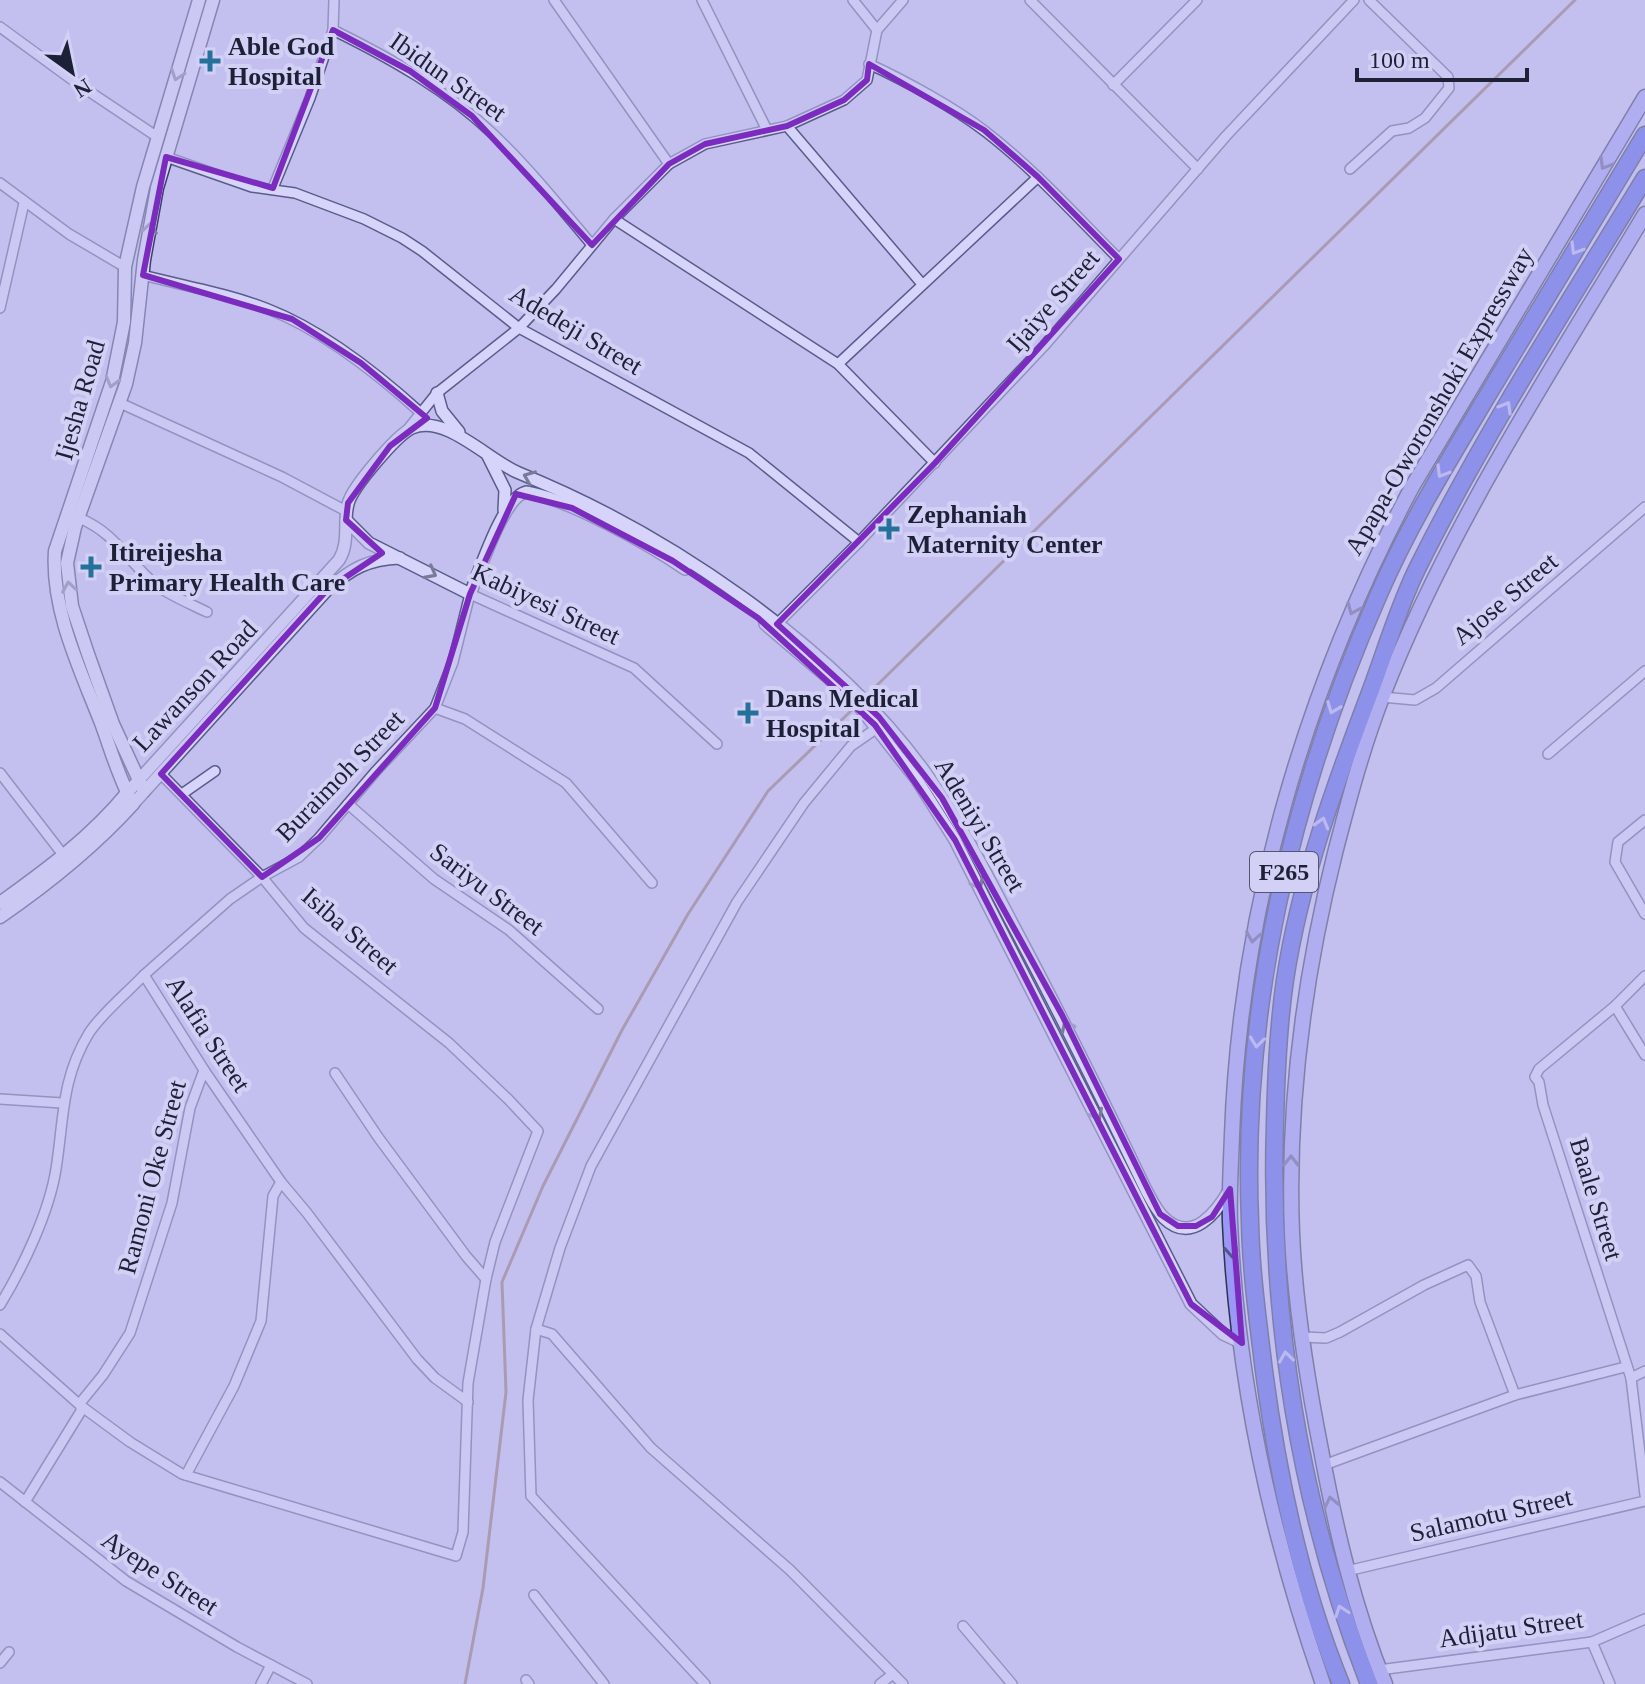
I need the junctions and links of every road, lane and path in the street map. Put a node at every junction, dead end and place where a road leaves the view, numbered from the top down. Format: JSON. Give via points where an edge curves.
{"nodes":[{"id":1,"x":213,"y":0,"type":"edge"},
{"id":2,"x":334,"y":0,"type":"edge"},
{"id":3,"x":554,"y":0,"type":"edge"},
{"id":4,"x":702,"y":0,"type":"edge"},
{"id":5,"x":853,"y":0,"type":"edge"},
{"id":6,"x":903,"y":0,"type":"edge"},
{"id":7,"x":1030,"y":0,"type":"edge"},
{"id":8,"x":1197,"y":0,"type":"edge"},
{"id":9,"x":1354,"y":0,"type":"edge"},
{"id":10,"x":1369,"y":0,"type":"edge"},
{"id":11,"x":197,"y":1,"type":"edge"},
{"id":12,"x":0,"y":27,"type":"edge"},
{"id":13,"x":333,"y":30,"type":"junction"},
{"id":14,"x":877,"y":30,"type":"junction"},
{"id":15,"x":869,"y":64,"type":"junction"},
{"id":16,"x":1113,"y":85,"type":"junction"},
{"id":17,"x":1645,"y":97,"type":"edge"},
{"id":18,"x":787,"y":126,"type":"junction"},
{"id":19,"x":766,"y":128,"type":"junction"},
{"id":20,"x":1645,"y":135,"type":"edge"},
{"id":21,"x":156,"y":136,"type":"junction"},
{"id":22,"x":166,"y":157,"type":"junction"},
{"id":23,"x":669,"y":164,"type":"junction"},
{"id":24,"x":1198,"y":169,"type":"junction"},
{"id":25,"x":1350,"y":169,"type":"dead end"},
{"id":26,"x":1038,"y":177,"type":"junction"},
{"id":27,"x":1645,"y":178,"type":"edge"},
{"id":28,"x":0,"y":183,"type":"edge"},
{"id":29,"x":273,"y":188,"type":"junction"},
{"id":30,"x":24,"y":203,"type":"junction"},
{"id":31,"x":1645,"y":214,"type":"edge"},
{"id":32,"x":614,"y":219,"type":"junction"},
{"id":33,"x":592,"y":245,"type":"junction"},
{"id":34,"x":1119,"y":259,"type":"junction"},
{"id":35,"x":125,"y":267,"type":"junction"},
{"id":36,"x":143,"y":275,"type":"junction"},
{"id":37,"x":922,"y":284,"type":"junction"},
{"id":38,"x":0,"y":308,"type":"edge"},
{"id":39,"x":519,"y":328,"type":"junction"},
{"id":40,"x":838,"y":364,"type":"junction"},
{"id":41,"x":437,"y":393,"type":"junction"},
{"id":42,"x":120,"y":403,"type":"junction"},
{"id":43,"x":421,"y":413,"type":"junction"},
{"id":44,"x":406,"y":432,"type":"junction"},
{"id":45,"x":471,"y":444,"type":"junction"},
{"id":46,"x":488,"y":456,"type":"junction"},
{"id":47,"x":935,"y":463,"type":"junction"},
{"id":48,"x":1645,"y":507,"type":"edge"},
{"id":49,"x":503,"y":515,"type":"junction"},
{"id":50,"x":346,"y":516,"type":"junction"},
{"id":51,"x":79,"y":518,"type":"junction"},
{"id":52,"x":859,"y":542,"type":"junction"},
{"id":53,"x":402,"y":558,"type":"junction"},
{"id":54,"x":470,"y":594,"type":"junction"},
{"id":55,"x":207,"y":612,"type":"dead end"},
{"id":56,"x":777,"y":624,"type":"junction"},
{"id":57,"x":82,"y":656,"type":"junction"},
{"id":58,"x":827,"y":671,"type":"junction"},
{"id":59,"x":1645,"y":671,"type":"edge"},
{"id":60,"x":1382,"y":697,"type":"junction"},
{"id":61,"x":435,"y":708,"type":"junction"},
{"id":62,"x":877,"y":723,"type":"junction"},
{"id":63,"x":717,"y":744,"type":"dead end"},
{"id":64,"x":1548,"y":754,"type":"dead end"},
{"id":65,"x":215,"y":771,"type":"dead end"},
{"id":66,"x":0,"y":773,"type":"edge"},
{"id":67,"x":161,"y":774,"type":"junction"},
{"id":68,"x":142,"y":786,"type":"junction"},
{"id":69,"x":182,"y":794,"type":"junction"},
{"id":70,"x":130,"y":798,"type":"junction"},
{"id":71,"x":348,"y":804,"type":"junction"},
{"id":72,"x":1645,"y":820,"type":"edge"},
{"id":73,"x":64,"y":856,"type":"junction"},
{"id":74,"x":262,"y":877,"type":"junction"},
{"id":75,"x":652,"y":883,"type":"dead end"},
{"id":76,"x":0,"y":903,"type":"edge"},
{"id":77,"x":1645,"y":914,"type":"edge"},
{"id":78,"x":0,"y":917,"type":"edge"},
{"id":79,"x":144,"y":975,"type":"junction"},
{"id":80,"x":1645,"y":976,"type":"edge"},
{"id":81,"x":1615,"y":1006,"type":"junction"},
{"id":82,"x":598,"y":1009,"type":"dead end"},
{"id":83,"x":1645,"y":1055,"type":"edge"},
{"id":84,"x":204,"y":1070,"type":"junction"},
{"id":85,"x":335,"y":1073,"type":"dead end"},
{"id":86,"x":0,"y":1099,"type":"edge"},
{"id":87,"x":62,"y":1103,"type":"junction"},
{"id":88,"x":281,"y":1182,"type":"junction"},
{"id":89,"x":1230,"y":1189,"type":"junction"},
{"id":90,"x":486,"y":1279,"type":"junction"},
{"id":91,"x":0,"y":1305,"type":"edge"},
{"id":92,"x":536,"y":1329,"type":"junction"},
{"id":93,"x":0,"y":1334,"type":"edge"},
{"id":94,"x":1302,"y":1337,"type":"junction"},
{"id":95,"x":1242,"y":1343,"type":"junction"},
{"id":96,"x":1625,"y":1367,"type":"junction"},
{"id":97,"x":1645,"y":1371,"type":"edge"},
{"id":98,"x":1631,"y":1378,"type":"junction"},
{"id":99,"x":1515,"y":1395,"type":"junction"},
{"id":100,"x":468,"y":1402,"type":"junction"},
{"id":101,"x":81,"y":1406,"type":"junction"},
{"id":102,"x":1324,"y":1465,"type":"junction"},
{"id":103,"x":186,"y":1475,"type":"junction"},
{"id":104,"x":0,"y":1482,"type":"edge"},
{"id":105,"x":1645,"y":1498,"type":"edge"},
{"id":106,"x":25,"y":1502,"type":"junction"},
{"id":107,"x":1347,"y":1571,"type":"junction"},
{"id":108,"x":534,"y":1595,"type":"dead end"},
{"id":109,"x":1645,"y":1619,"type":"edge"},
{"id":110,"x":963,"y":1626,"type":"dead end"},
{"id":111,"x":1592,"y":1642,"type":"junction"},
{"id":112,"x":9,"y":1652,"type":"dead end"},
{"id":113,"x":0,"y":1663,"type":"edge"},
{"id":114,"x":271,"y":1665,"type":"junction"},
{"id":115,"x":893,"y":1674,"type":"junction"},
{"id":116,"x":1382,"y":1677,"type":"edge"},
{"id":117,"x":261,"y":1684,"type":"edge"},
{"id":118,"x":307,"y":1684,"type":"edge"},
{"id":119,"x":604,"y":1684,"type":"edge"},
{"id":120,"x":705,"y":1684,"type":"edge"},
{"id":121,"x":880,"y":1684,"type":"edge"},
{"id":122,"x":903,"y":1684,"type":"edge"},
{"id":123,"x":1012,"y":1684,"type":"edge"},
{"id":124,"x":1323,"y":1684,"type":"edge"},
{"id":125,"x":1341,"y":1684,"type":"edge"},
{"id":126,"x":1369,"y":1684,"type":"edge"},
{"id":127,"x":1610,"y":1684,"type":"edge"}],
"edges":[{"from":1,"to":22,"type":"main road","name":"Ijesha Road"},
{"from":2,"to":13,"type":"street"},
{"from":3,"to":23,"type":"street"},
{"from":4,"to":19,"type":"street"},
{"from":5,"to":14,"type":"street"},
{"from":6,"to":14,"type":"street"},
{"from":7,"to":16,"type":"street"},
{"from":8,"to":16,"type":"street"},
{"from":9,"to":24,"type":"street","name":"Ijaiye Street"},
{"from":10,"to":25,"type":"street","via":[[1448,77],[1449,88],[1425,118],[1392,131]]},
{"from":11,"to":21,"type":"main road","name":"Ijesha Road","one_way":true},
{"from":12,"to":21,"type":"street"},
{"from":13,"to":29,"type":"street"},
{"from":13,"to":33,"type":"street","name":"Ibidun Street","via":[[410,71],[472,116],[539,182]]},
{"from":14,"to":15,"type":"street"},
{"from":15,"to":18,"type":"street","via":[[867,80],[844,100]]},
{"from":15,"to":26,"type":"street","via":[[984,130]]},
{"from":16,"to":24,"type":"street"},
{"from":17,"to":89,"type":"main road","name":"Apapa-Oworonshoki Expressway","one_way":true,"via":[[1412,487],[1327,672],[1301,745],[1257,912],[1234,1071]]},
{"from":18,"to":19,"type":"street"},
{"from":18,"to":37,"type":"street"},
{"from":19,"to":23,"type":"street","via":[[705,144]]},
{"from":20,"to":125,"type":"highway","name":"Apapa-Oworonshoki Expressway","number":"F265","one_way":true,"via":[[1430,493],[1390,571],[1328,723],[1280,888],[1255,1062],[1250,1223],[1281,1477],[1318,1625]]},
{"from":21,"to":35,"type":"main road","name":"Ijesha Road"},
{"from":22,"to":29,"type":"street","name":"Adedeji Street","via":[[252,187]]},
{"from":36,"to":22,"type":"main road","name":"Ijesha Road","one_way":true},
{"from":23,"to":32,"type":"street"},
{"from":24,"to":34,"type":"street","name":"Ijaiye Street"},
{"from":26,"to":34,"type":"street"},
{"from":26,"to":37,"type":"street"},
{"from":126,"to":27,"type":"highway","number":"F265","one_way":true,"via":[[1337,1599],[1304,1471],[1282,1326],[1274,1185],[1276,1062],[1285,979],[1324,815],[1415,571],[1511,396]]},
{"from":28,"to":30,"type":"street"},
{"from":29,"to":39,"type":"street","name":"Adedeji Street","via":[[402,238]]},
{"from":30,"to":35,"type":"street"},
{"from":30,"to":38,"type":"street"},
{"from":31,"to":60,"type":"main road","via":[[1450,547]]},
{"from":32,"to":33,"type":"street"},
{"from":32,"to":40,"type":"street"},
{"from":33,"to":39,"type":"street"},
{"from":34,"to":47,"type":"street","name":"Ijaiye Street"},
{"from":35,"to":57,"type":"main road","name":"Ijesha Road","one_way":true,"via":[[118,358],[55,551],[56,588]]},
{"from":36,"to":42,"type":"main road","name":"Ijesha Road","via":[[135,343]]},
{"from":36,"to":43,"type":"street","via":[[292,319],[361,363]]},
{"from":37,"to":40,"type":"street"},
{"from":39,"to":41,"type":"street"},
{"from":39,"to":52,"type":"street","name":"Adedeji Street","via":[[749,453]]},
{"from":40,"to":47,"type":"street"},
{"from":41,"to":43,"type":"street"},
{"from":41,"to":45,"type":"street","via":[[450,423]]},
{"from":42,"to":50,"type":"street","via":[[282,477]]},
{"from":42,"to":51,"type":"main road","name":"Ijesha Road"},
{"from":43,"to":44,"type":"street"},
{"from":44,"to":45,"type":"street","name":"Adeniyi Street","via":[[431,424]]},
{"from":44,"to":50,"type":"street","name":"Lawanson Road","via":[[363,478],[351,495]]},
{"from":45,"to":46,"type":"street","name":"Adeniyi Street"},
{"from":46,"to":49,"type":"street","via":[[505,490]]},
{"from":56,"to":46,"type":"street","name":"Adeniyi Street","one_way":true,"via":[[674,552]]},
{"from":47,"to":52,"type":"street","name":"Ijaiye Street"},
{"from":48,"to":60,"type":"street","name":"Ajose Street","via":[[1436,688],[1415,700]]},
{"from":49,"to":54,"type":"street"},
{"from":49,"to":58,"type":"street","name":"Adeniyi Street","via":[[515,497],[526,492],[572,508],[673,561]]},
{"from":50,"to":53,"type":"street","name":"Kabiyesi Street","via":[[369,543]]},
{"from":50,"to":68,"type":"street","name":"Lawanson Road","via":[[339,560]]},
{"from":51,"to":55,"type":"street","via":[[127,552],[155,584]]},
{"from":57,"to":51,"type":"main road","name":"Ijesha Road","one_way":true,"via":[[67,576]]},
{"from":52,"to":56,"type":"street","name":"Ijaiye Street"},
{"from":53,"to":54,"type":"street","name":"Kabiyesi Street","one_way":true},
{"from":53,"to":67,"type":"street","via":[[372,560],[348,571]]},
{"from":54,"to":61,"type":"street","name":"Buraimoh Street"},
{"from":54,"to":63,"type":"street","name":"Kabiyesi Street","via":[[634,668]]},
{"from":56,"to":58,"type":"street","name":"Adeniyi Street"},
{"from":57,"to":68,"type":"main road","name":"Ijesha Road"},
{"from":57,"to":70,"type":"main road","name":"Ijesha Road"},
{"from":58,"to":62,"type":"street","name":"Adeniyi Street"},
{"from":59,"to":64,"type":"street"},
{"from":94,"to":60,"type":"main road","one_way":true,"via":[[1292,1235],[1295,1070],[1320,915],[1351,789]]},
{"from":61,"to":71,"type":"street","name":"Buraimoh Street"},
{"from":61,"to":75,"type":"street","via":[[465,719],[566,783]]},
{"from":89,"to":62,"type":"street","name":"Adeniyi Street","one_way":true,"via":[[1212,1217],[1196,1226],[1178,1226],[1160,1214],[966,836],[926,775]]},
{"from":62,"to":92,"type":"street","via":[[804,803],[737,902],[591,1166]]},
{"from":62,"to":95,"type":"street","name":"Adeniyi Street","one_way":true,"via":[[955,840],[1191,1304],[1223,1334]]},
{"from":65,"to":69,"type":"street"},
{"from":66,"to":73,"type":"street"},
{"from":67,"to":68,"type":"street"},
{"from":67,"to":69,"type":"street","name":"Isiba Street"},
{"from":68,"to":70,"type":"street","name":"Lawanson Road"},
{"from":69,"to":74,"type":"street","name":"Isiba Street"},
{"from":70,"to":73,"type":"main road","name":"Lawanson Road"},
{"from":70,"to":78,"type":"main road","name":"Lawanson Road","via":[[85,851]]},
{"from":71,"to":74,"type":"street","name":"Buraimoh Street","via":[[299,857]]},
{"from":71,"to":82,"type":"street","name":"Sariyu Street","via":[[434,879],[509,930]]},
{"from":72,"to":77,"type":"street","via":[[1618,842],[1615,862]]},
{"from":73,"to":76,"type":"main road","name":"Lawanson Road"},
{"from":74,"to":79,"type":"street","name":"Buraimoh Street"},
{"from":74,"to":90,"type":"street","name":"Isiba Street","via":[[304,928],[449,1043],[538,1131]]},
{"from":79,"to":84,"type":"street","name":"Alafia Street"},
{"from":79,"to":87,"type":"street","name":"Alafia Street","via":[[90,1031]]},
{"from":80,"to":81,"type":"street"},
{"from":81,"to":83,"type":"street"},
{"from":81,"to":96,"type":"street","name":"Baale Street","via":[[1535,1077]]},
{"from":84,"to":88,"type":"street","name":"Alafia Street"},
{"from":84,"to":101,"type":"street","name":"Ramoni Oke Street","via":[[190,1108],[172,1203],[130,1333]]},
{"from":85,"to":90,"type":"street"},
{"from":86,"to":87,"type":"street"},
{"from":87,"to":91,"type":"street","name":"Alafia Street","via":[[48,1200]]},
{"from":88,"to":100,"type":"street","name":"Alafia Street","via":[[417,1359]]},
{"from":88,"to":103,"type":"street","via":[[273,1196],[261,1321],[234,1386]]},
{"from":89,"to":95,"type":"main road","name":"Apapa-Oworonshoki Expressway","one_way":true},
{"from":90,"to":100,"type":"street"},
{"from":92,"to":115,"type":"street","via":[[552,1334],[651,1448],[790,1570]]},
{"from":92,"to":120,"type":"street","via":[[528,1400],[531,1496]]},
{"from":93,"to":101,"type":"street"},
{"from":94,"to":99,"type":"street","via":[[1326,1338],[1340,1332],[1468,1265]]},
{"from":94,"to":102,"type":"main road"},
{"from":95,"to":124,"type":"main road","name":"Apapa-Oworonshoki Expressway","via":[[1272,1517]]},
{"from":96,"to":98,"type":"street","name":"Baale Street"},
{"from":96,"to":99,"type":"street"},
{"from":97,"to":98,"type":"street"},
{"from":98,"to":105,"type":"street","name":"Baale Street"},
{"from":99,"to":102,"type":"street"},
{"from":100,"to":103,"type":"street","via":[[463,1532],[456,1556]]},
{"from":101,"to":103,"type":"street"},
{"from":101,"to":106,"type":"street","name":"Ramoni Oke Street"},
{"from":107,"to":102,"type":"main road","one_way":true},
{"from":104,"to":106,"type":"street","name":"Ayepe Street"},
{"from":105,"to":107,"type":"street","name":"Salamotu Street"},
{"from":106,"to":114,"type":"street","name":"Ayepe Street","via":[[126,1581]]},
{"from":107,"to":116,"type":"main road"},
{"from":108,"to":119,"type":"street"},
{"from":109,"to":111,"type":"street","name":"Adijatu Street"},
{"from":110,"to":123,"type":"street"},
{"from":111,"to":116,"type":"street","name":"Adijatu Street"},
{"from":111,"to":127,"type":"street"},
{"from":112,"to":113,"type":"street"},
{"from":114,"to":117,"type":"street"},
{"from":114,"to":118,"type":"street","name":"Ayepe Street"},
{"from":115,"to":121,"type":"street"},
{"from":115,"to":122,"type":"street"}]}
